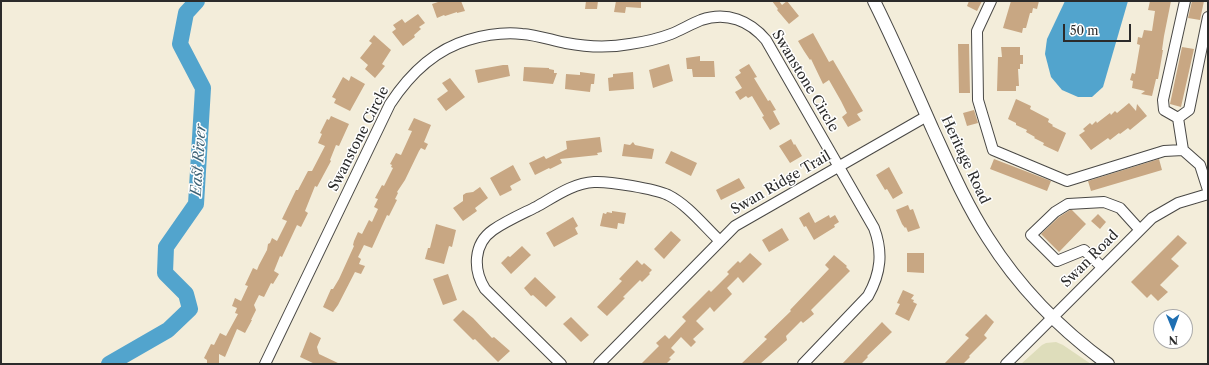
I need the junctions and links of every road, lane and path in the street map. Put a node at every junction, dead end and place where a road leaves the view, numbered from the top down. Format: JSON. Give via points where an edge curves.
{"nodes":[{"id":1,"x":874,"y":1,"type":"edge"},
{"id":2,"x":991,"y":1,"type":"edge"},
{"id":3,"x":1185,"y":1,"type":"edge"},
{"id":4,"x":1208,"y":17,"type":"edge"},
{"id":5,"x":927,"y":116,"type":"junction"},
{"id":6,"x":1178,"y":118,"type":"junction"},
{"id":7,"x":1183,"y":150,"type":"junction"},
{"id":8,"x":1204,"y":164,"type":"edge"},
{"id":9,"x":839,"y":166,"type":"junction"},
{"id":10,"x":1208,"y":190,"type":"edge"},
{"id":11,"x":1208,"y":194,"type":"edge"},
{"id":12,"x":1139,"y":229,"type":"junction"},
{"id":13,"x":720,"y":241,"type":"junction"},
{"id":14,"x":1102,"y":267,"type":"junction"},
{"id":15,"x":1052,"y":317,"type":"junction"},
{"id":16,"x":265,"y":364,"type":"edge"},
{"id":17,"x":561,"y":364,"type":"edge"},
{"id":18,"x":599,"y":364,"type":"edge"},
{"id":19,"x":803,"y":364,"type":"edge"},
{"id":20,"x":1006,"y":364,"type":"edge"},
{"id":21,"x":1108,"y":364,"type":"edge"}],
"edges":[{"from":1,"to":5,"type":"main road","name":"Heritage Road"},
{"from":2,"to":7,"type":"street","via":[[977,31],[978,100],[993,150],[1067,181],[1164,151]]},
{"from":3,"to":6,"type":"street","via":[[1163,100],[1164,110]]},
{"from":4,"to":6,"type":"street","via":[[1189,110]]},
{"from":5,"to":9,"type":"street","name":"Swan Ridge Trail"},
{"from":5,"to":15,"type":"main road","name":"Heritage Road","via":[[956,181],[988,238],[1007,266]]},
{"from":6,"to":7,"type":"street"},
{"from":7,"to":8,"type":"street"},
{"from":8,"to":10,"type":"street"},
{"from":9,"to":13,"type":"street","name":"Swan Ridge Trail","via":[[744,220]]},
{"from":9,"to":16,"type":"street","name":"Swanstone Circle","via":[[766,40],[752,26],[736,18],[713,17],[701,20],[672,34],[629,45],[586,46],[522,34],[502,33],[466,40],[424,64],[400,88],[390,104]]},
{"from":9,"to":19,"type":"street","name":"Swanstone Circle","via":[[876,233],[880,250],[878,274],[874,286],[861,305]]},
{"from":11,"to":12,"type":"street","name":"Swan Road","via":[[1178,203]]},
{"from":12,"to":14,"type":"street","name":"Swan Road"},
{"from":12,"to":14,"type":"street","via":[[1120,208],[1104,202],[1068,204],[1055,212],[1032,235],[1057,261],[1084,250]]},
{"from":13,"to":17,"type":"street","via":[[687,208],[668,195],[606,182],[572,187],[493,230],[483,241],[477,257],[481,282],[485,289]]},
{"from":13,"to":18,"type":"street","name":"Swan Ridge Trail"},
{"from":14,"to":15,"type":"street","name":"Swan Road"},
{"from":15,"to":20,"type":"street","name":"Swan Road"},
{"from":15,"to":21,"type":"main road","name":"Heritage Road"}]}
